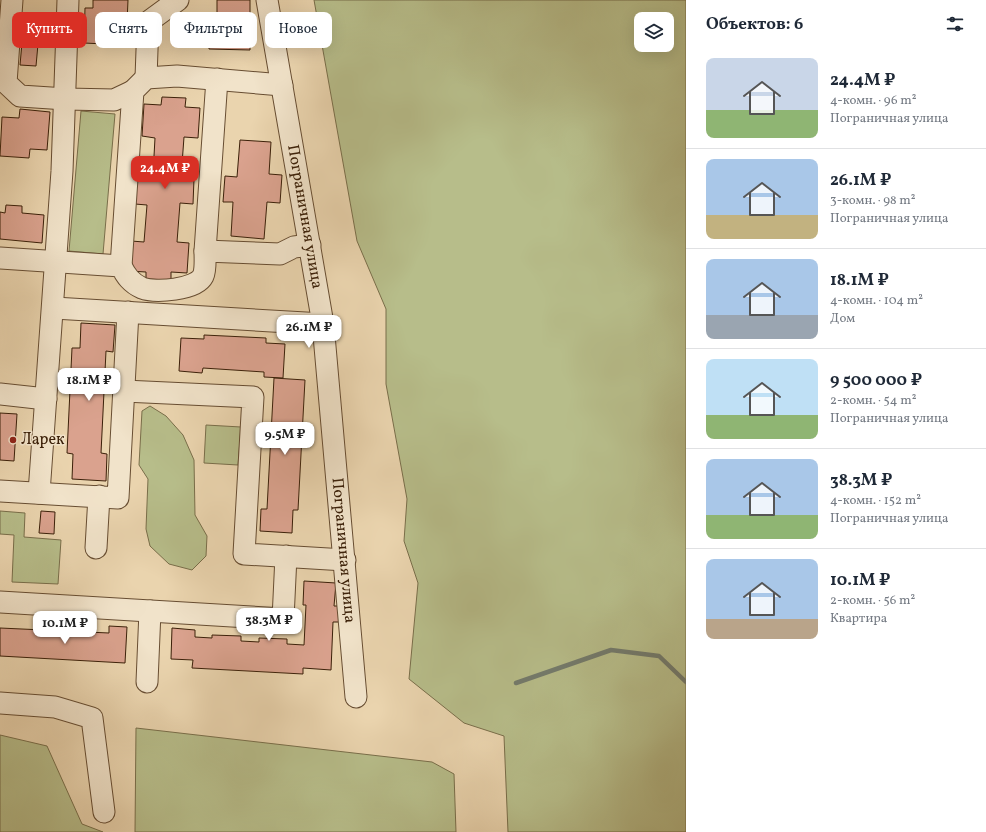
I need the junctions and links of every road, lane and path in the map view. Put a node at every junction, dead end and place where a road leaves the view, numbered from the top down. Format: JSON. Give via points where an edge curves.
{"nodes":[{"id":1,"x":12,"y":0,"type":"edge"},
{"id":2,"x":68,"y":0,"type":"edge"},
{"id":3,"x":178,"y":0,"type":"edge"},
{"id":4,"x":267,"y":0,"type":"edge"},
{"id":5,"x":217,"y":79,"type":"junction"},
{"id":6,"x":139,"y":85,"type":"junction"},
{"id":7,"x":282,"y":85,"type":"junction"},
{"id":8,"x":66,"y":99,"type":"junction"},
{"id":9,"x":310,"y":245,"type":"junction"},
{"id":10,"x":205,"y":251,"type":"junction"},
{"id":11,"x":0,"y":258,"type":"edge"},
{"id":12,"x":55,"y":262,"type":"junction"},
{"id":13,"x":121,"y":266,"type":"junction"},
{"id":14,"x":54,"y":308,"type":"junction"},
{"id":15,"x":128,"y":312,"type":"junction"},
{"id":16,"x":324,"y":324,"type":"junction"},
{"id":17,"x":124,"y":390,"type":"junction"},
{"id":18,"x":0,"y":394,"type":"edge"},
{"id":19,"x":46,"y":399,"type":"junction"},
{"id":20,"x":0,"y":491,"type":"edge"},
{"id":21,"x":40,"y":493,"type":"junction"},
{"id":22,"x":99,"y":496,"type":"junction"},
{"id":23,"x":96,"y":548,"type":"dead end"},
{"id":24,"x":286,"y":556,"type":"junction"},
{"id":25,"x":345,"y":560,"type":"junction"},
{"id":26,"x":0,"y":602,"type":"edge"},
{"id":27,"x":150,"y":611,"type":"junction"},
{"id":28,"x":147,"y":682,"type":"dead end"},
{"id":29,"x":356,"y":697,"type":"dead end"},
{"id":30,"x":0,"y":703,"type":"edge"},
{"id":31,"x":104,"y":812,"type":"dead end"}],
"edges":[{"from":1,"to":8,"type":"street","via":[[6,83],[20,96]]},
{"from":2,"to":8,"type":"street"},
{"from":3,"to":6,"type":"street","via":[[148,22]]},
{"from":4,"to":7,"type":"street","name":"Пограничная улица"},
{"from":5,"to":6,"type":"street","via":[[177,76]]},
{"from":5,"to":7,"type":"street"},
{"from":5,"to":10,"type":"street"},
{"from":6,"to":8,"type":"street","via":[[114,100]]},
{"from":6,"to":13,"type":"street"},
{"from":7,"to":9,"type":"street","name":"Пограничная улица"},
{"from":8,"to":12,"type":"street"},
{"from":9,"to":10,"type":"street","via":[[294,246],[280,254]]},
{"from":9,"to":16,"type":"street","name":"Пограничная улица"},
{"from":10,"to":13,"type":"street","via":[[203,276],[195,283],[170,291],[143,288],[127,279]]},
{"from":11,"to":12,"type":"street"},
{"from":12,"to":13,"type":"street"},
{"from":12,"to":14,"type":"street"},
{"from":14,"to":15,"type":"street"},
{"from":14,"to":19,"type":"street"},
{"from":15,"to":16,"type":"street"},
{"from":15,"to":17,"type":"street"},
{"from":16,"to":25,"type":"street","name":"Пограничная улица"},
{"from":17,"to":22,"type":"street","via":[[118,498]]},
{"from":17,"to":24,"type":"street","via":[[253,397],[244,554]]},
{"from":18,"to":19,"type":"street"},
{"from":19,"to":21,"type":"street"},
{"from":20,"to":21,"type":"street"},
{"from":21,"to":22,"type":"street"},
{"from":22,"to":23,"type":"street"},
{"from":24,"to":25,"type":"street"},
{"from":24,"to":27,"type":"street","via":[[283,619]]},
{"from":25,"to":29,"type":"street","name":"Пограничная улица"},
{"from":26,"to":27,"type":"street"},
{"from":27,"to":28,"type":"street"},
{"from":30,"to":31,"type":"street","via":[[55,707],[92,718]]}]}
